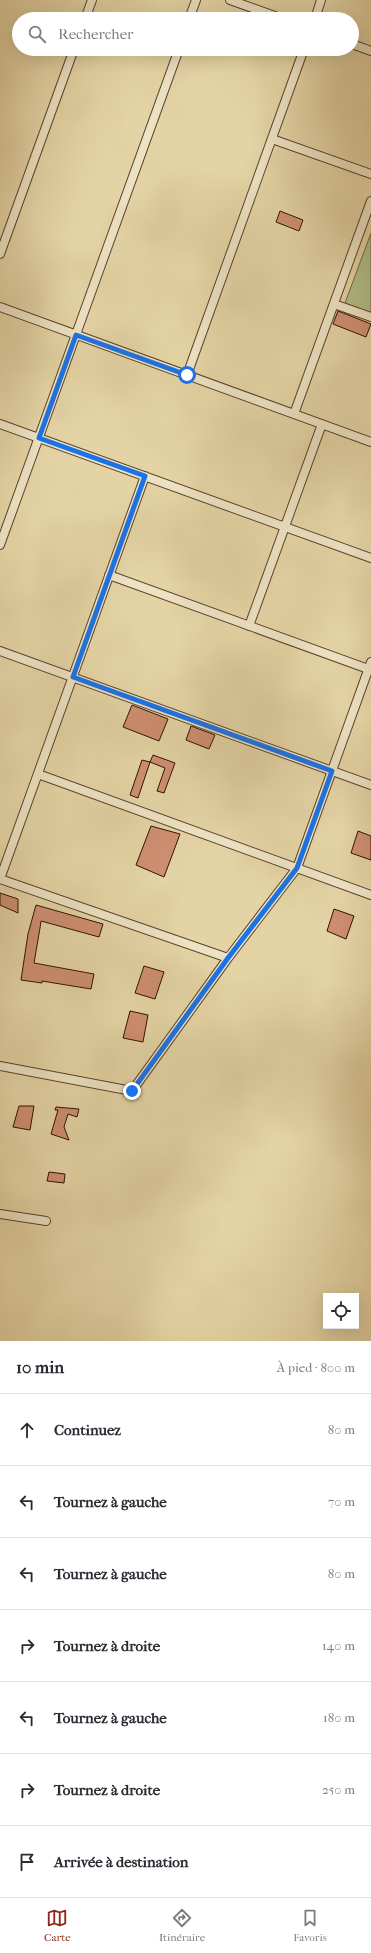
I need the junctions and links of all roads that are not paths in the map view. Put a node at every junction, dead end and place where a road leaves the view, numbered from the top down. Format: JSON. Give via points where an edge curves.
{"nodes":[{"id":1,"x":92,"y":0,"type":"edge"},
{"id":2,"x":196,"y":0,"type":"edge"},
{"id":3,"x":230,"y":0,"type":"edge"},
{"id":4,"x":322,"y":0,"type":"edge"},
{"id":5,"x":88,"y":12,"type":"edge"},
{"id":6,"x":192,"y":12,"type":"edge"},
{"id":7,"x":263,"y":12,"type":"edge"},
{"id":8,"x":318,"y":12,"type":"edge"},
{"id":9,"x":359,"y":47,"type":"edge"},
{"id":10,"x":371,"y":51,"type":"edge"},
{"id":11,"x":71,"y":56,"type":"edge"},
{"id":12,"x":176,"y":56,"type":"edge"},
{"id":13,"x":301,"y":56,"type":"edge"},
{"id":14,"x":272,"y":138,"type":"junction"},
{"id":15,"x":371,"y":174,"type":"edge"},
{"id":16,"x":371,"y":201,"type":"edge"},
{"id":17,"x":0,"y":254,"type":"edge"},
{"id":18,"x":334,"y":304,"type":"junction"},
{"id":19,"x":0,"y":307,"type":"edge"},
{"id":20,"x":371,"y":317,"type":"edge"},
{"id":21,"x":76,"y":335,"type":"junction"},
{"id":22,"x":187,"y":375,"type":"junction"},
{"id":23,"x":294,"y":414,"type":"junction"},
{"id":24,"x":0,"y":424,"type":"edge"},
{"id":25,"x":322,"y":424,"type":"junction"},
{"id":26,"x":39,"y":438,"type":"junction"},
{"id":27,"x":371,"y":442,"type":"edge"},
{"id":28,"x":145,"y":476,"type":"junction"},
{"id":29,"x":285,"y":527,"type":"junction"},
{"id":30,"x":0,"y":543,"type":"edge"},
{"id":31,"x":371,"y":558,"type":"edge"},
{"id":32,"x":109,"y":575,"type":"junction"},
{"id":33,"x":249,"y":626,"type":"junction"},
{"id":34,"x":0,"y":651,"type":"edge"},
{"id":35,"x":370,"y":667,"type":"edge"},
{"id":36,"x":73,"y":677,"type":"junction"},
{"id":37,"x":332,"y":771,"type":"junction"},
{"id":38,"x":38,"y":774,"type":"junction"},
{"id":39,"x":371,"y":785,"type":"edge"},
{"id":40,"x":297,"y":868,"type":"junction"},
{"id":41,"x":0,"y":879,"type":"edge"},
{"id":42,"x":371,"y":895,"type":"edge"},
{"id":43,"x":228,"y":958,"type":"junction"},
{"id":44,"x":0,"y":1066,"type":"edge"},
{"id":45,"x":0,"y":1214,"type":"edge"},
{"id":46,"x":46,"y":1221,"type":"dead end"}],
"edges":[{"from":1,"to":5,"type":"street"},
{"from":2,"to":6,"type":"street"},
{"from":3,"to":7,"type":"street"},
{"from":4,"to":8,"type":"street"},
{"from":9,"to":10,"type":"street"},
{"from":11,"to":17,"type":"street"},
{"from":12,"to":21,"type":"street"},
{"from":13,"to":14,"type":"street"},
{"from":14,"to":15,"type":"street"},
{"from":14,"to":22,"type":"street"},
{"from":16,"to":18,"type":"street"},
{"from":18,"to":20,"type":"street"},
{"from":18,"to":23,"type":"street"},
{"from":19,"to":21,"type":"street"},
{"from":21,"to":22,"type":"street"},
{"from":21,"to":26,"type":"street"},
{"from":22,"to":23,"type":"street"},
{"from":23,"to":25,"type":"street"},
{"from":24,"to":26,"type":"street"},
{"from":25,"to":27,"type":"street"},
{"from":25,"to":29,"type":"street"},
{"from":26,"to":28,"type":"street"},
{"from":26,"to":30,"type":"street"},
{"from":28,"to":29,"type":"street"},
{"from":28,"to":32,"type":"street"},
{"from":29,"to":31,"type":"street"},
{"from":29,"to":33,"type":"street"},
{"from":32,"to":33,"type":"street"},
{"from":32,"to":36,"type":"street"},
{"from":33,"to":35,"type":"street"},
{"from":34,"to":36,"type":"street"},
{"from":35,"to":37,"type":"street"},
{"from":36,"to":37,"type":"street"},
{"from":36,"to":38,"type":"street"},
{"from":37,"to":39,"type":"street"},
{"from":37,"to":40,"type":"street"},
{"from":38,"to":40,"type":"street"},
{"from":38,"to":41,"type":"street"},
{"from":40,"to":42,"type":"street"},
{"from":40,"to":43,"type":"street"},
{"from":41,"to":43,"type":"street"},
{"from":43,"to":44,"type":"street","via":[[132,1091]]},
{"from":45,"to":46,"type":"street"}]}
